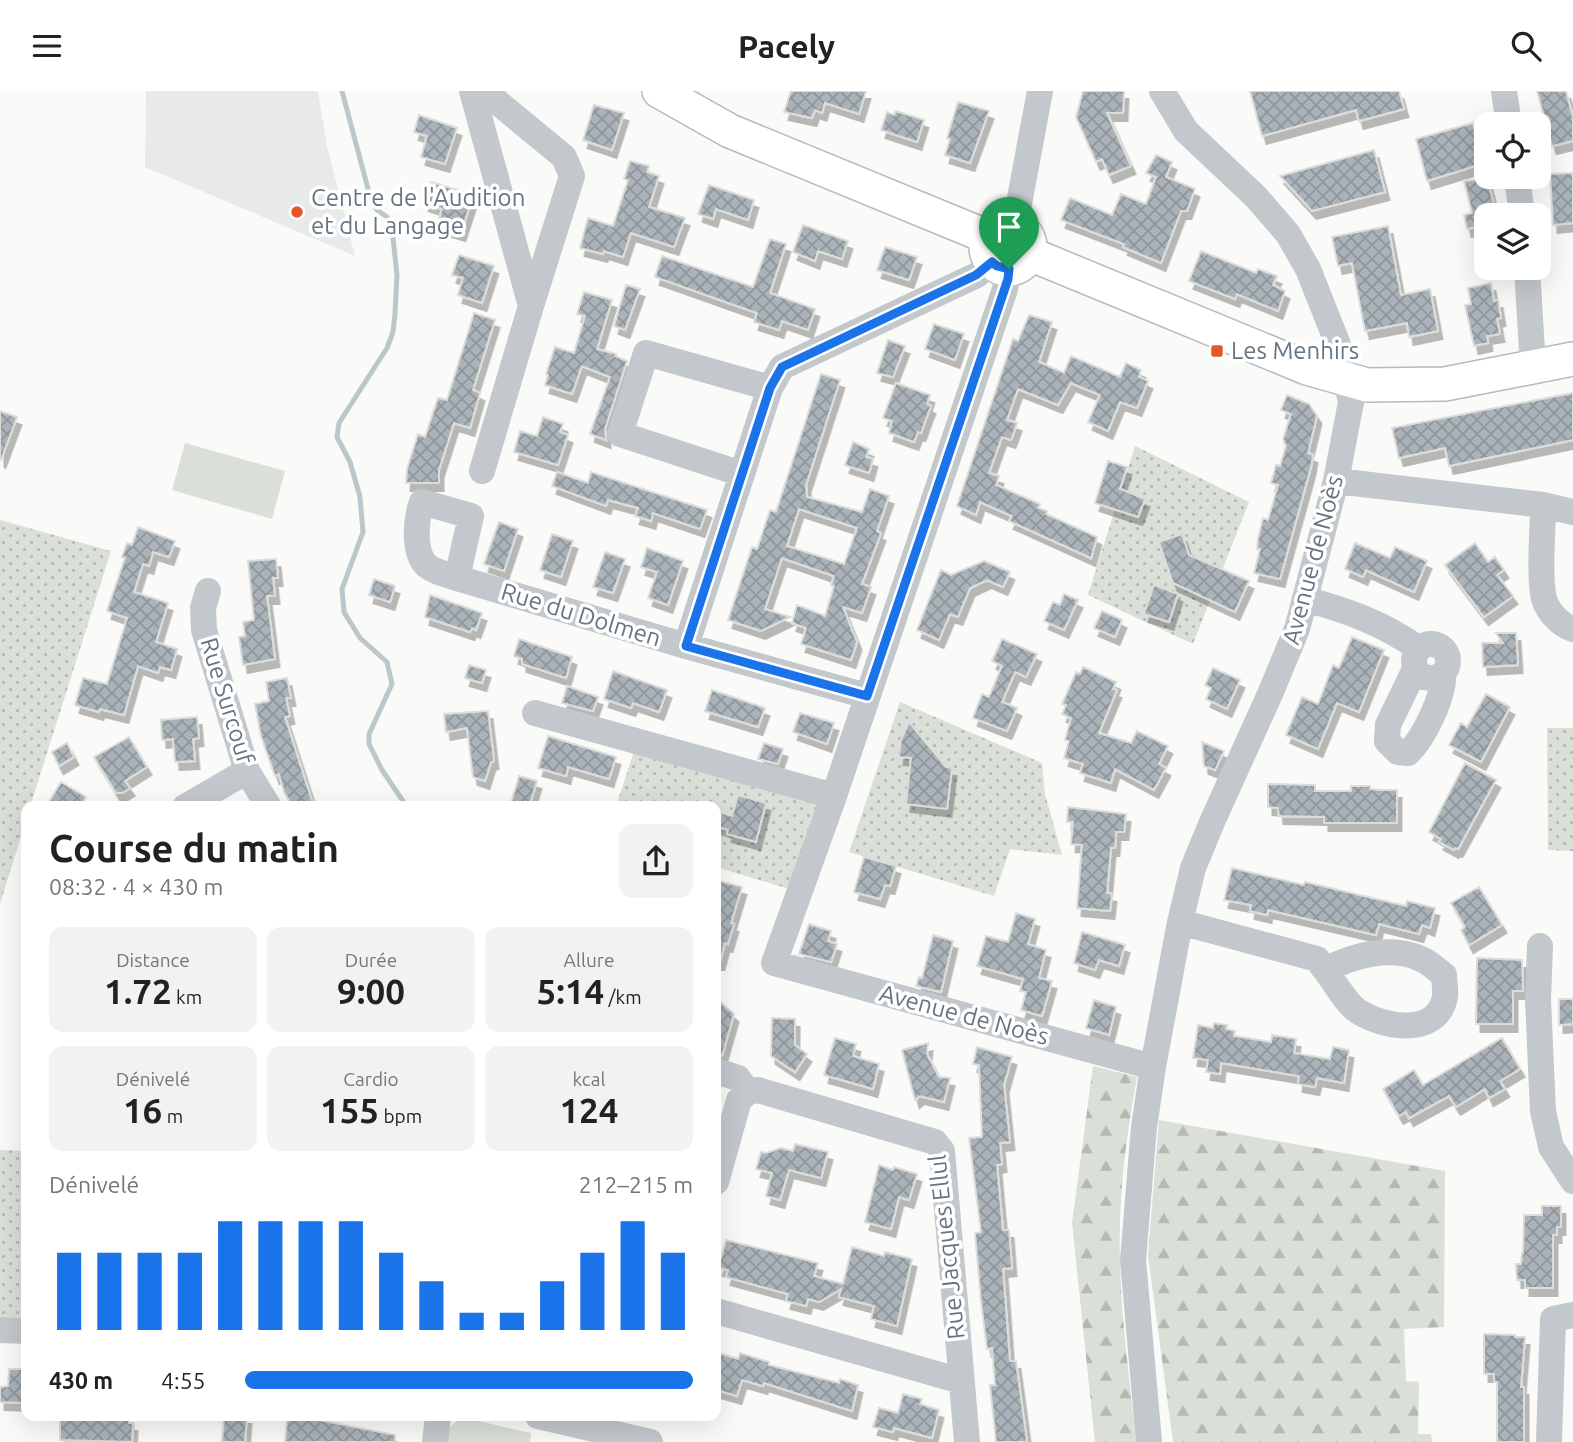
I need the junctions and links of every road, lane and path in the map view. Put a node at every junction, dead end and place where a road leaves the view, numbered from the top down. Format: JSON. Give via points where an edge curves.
{"nodes":[{"id":1,"x":473,"y":91,"type":"edge"},
{"id":2,"x":484,"y":91,"type":"edge"},
{"id":3,"x":659,"y":91,"type":"edge"},
{"id":4,"x":1040,"y":91,"type":"edge"},
{"id":5,"x":1162,"y":91,"type":"edge"},
{"id":6,"x":1504,"y":91,"type":"edge"},
{"id":7,"x":1507,"y":112,"type":"edge"},
{"id":8,"x":1007,"y":249,"type":"junction"},
{"id":9,"x":1528,"y":280,"type":"edge"},
{"id":10,"x":531,"y":306,"type":"junction"},
{"id":11,"x":1573,"y":359,"type":"edge"},
{"id":12,"x":1533,"y":368,"type":"junction"},
{"id":13,"x":1344,"y":380,"type":"junction"},
{"id":14,"x":770,"y":388,"type":"junction"},
{"id":15,"x":482,"y":471,"type":"dead end"},
{"id":16,"x":741,"y":474,"type":"junction"},
{"id":17,"x":1336,"y":481,"type":"junction"},
{"id":18,"x":1543,"y":505,"type":"junction"},
{"id":19,"x":1573,"y":512,"type":"edge"},
{"id":20,"x":457,"y":578,"type":"dead end"},
{"id":21,"x":208,"y":591,"type":"dead end"},
{"id":22,"x":1305,"y":599,"type":"junction"},
{"id":23,"x":1573,"y":629,"type":"edge"},
{"id":24,"x":686,"y":646,"type":"junction"},
{"id":25,"x":1417,"y":659,"type":"junction"},
{"id":26,"x":867,"y":696,"type":"junction"},
{"id":27,"x":535,"y":712,"type":"dead end"},
{"id":28,"x":247,"y":771,"type":"junction"},
{"id":29,"x":834,"y":796,"type":"junction"},
{"id":30,"x":195,"y":801,"type":"edge"},
{"id":31,"x":265,"y":801,"type":"edge"},
{"id":32,"x":1180,"y":922,"type":"junction"},
{"id":33,"x":1540,"y":946,"type":"dead end"},
{"id":34,"x":1325,"y":970,"type":"dead end"},
{"id":35,"x":1153,"y":1067,"type":"junction"},
{"id":36,"x":721,"y":1073,"type":"edge"},
{"id":37,"x":747,"y":1092,"type":"junction"},
{"id":38,"x":721,"y":1164,"type":"edge"},
{"id":39,"x":1573,"y":1181,"type":"edge"},
{"id":40,"x":721,"y":1312,"type":"edge"},
{"id":41,"x":1563,"y":1317,"type":"edge"},
{"id":42,"x":0,"y":1330,"type":"edge"},
{"id":43,"x":21,"y":1331,"type":"edge"},
{"id":44,"x":961,"y":1381,"type":"junction"},
{"id":45,"x":437,"y":1421,"type":"edge"},
{"id":46,"x":560,"y":1421,"type":"edge"},
{"id":47,"x":1557,"y":1430,"type":"edge"},
{"id":48,"x":435,"y":1442,"type":"edge"},
{"id":49,"x":650,"y":1442,"type":"edge"},
{"id":50,"x":967,"y":1442,"type":"edge"},
{"id":51,"x":1149,"y":1442,"type":"edge"}],
"edges":[{"from":1,"to":10,"type":"street"},
{"from":2,"to":10,"type":"street","via":[[564,157],[572,176]]},
{"from":3,"to":8,"type":"main road","via":[[730,131]]},
{"from":4,"to":8,"type":"street"},
{"from":5,"to":13,"type":"street","name":"Avenue de Noès","via":[[1186,131],[1288,234],[1308,269],[1337,342]]},
{"from":6,"to":7,"type":"street"},
{"from":8,"to":13,"type":"main road"},
{"from":8,"to":14,"type":"street","via":[[976,275],[782,367]]},
{"from":8,"to":26,"type":"street","via":[[1000,302]]},
{"from":9,"to":12,"type":"street"},
{"from":10,"to":15,"type":"street"},
{"from":11,"to":12,"type":"main road"},
{"from":12,"to":13,"type":"main road","via":[[1445,384],[1367,385]]},
{"from":13,"to":17,"type":"street","name":"Avenue de Noès","via":[[1350,402]]},
{"from":14,"to":16,"type":"street"},
{"from":14,"to":16,"type":"street","via":[[646,353],[620,434]]},
{"from":16,"to":24,"type":"street"},
{"from":17,"to":18,"type":"street"},
{"from":17,"to":22,"type":"street","name":"Avenue de Noès"},
{"from":18,"to":19,"type":"street"},
{"from":18,"to":23,"type":"street","via":[[1543,595],[1563,626]]},
{"from":20,"to":24,"type":"street","name":"Rue du Dolmen"},
{"from":21,"to":28,"type":"street","name":"Rue Surcouf","via":[[204,630]]},
{"from":22,"to":25,"type":"street","via":[[1396,632]]},
{"from":22,"to":32,"type":"street","name":"Avenue de Noès","via":[[1297,629],[1193,868]]},
{"from":24,"to":26,"type":"street","name":"Rue du Dolmen"},
{"from":25,"to":25,"type":"street","via":[[1388,725],[1387,741],[1398,752],[1408,753],[1418,745],[1444,686],[1443,673],[1434,678],[1419,674]]},
{"from":26,"to":29,"type":"street"},
{"from":27,"to":29,"type":"street"},
{"from":28,"to":30,"type":"street"},
{"from":28,"to":31,"type":"street","name":"Rue Surcouf"},
{"from":29,"to":35,"type":"street","name":"Avenue de Noès","via":[[774,963]]},
{"from":32,"to":34,"type":"street","via":[[1317,959]]},
{"from":32,"to":35,"type":"street","name":"Avenue de Noès"},
{"from":33,"to":39,"type":"street","via":[[1543,1111],[1551,1147]]},
{"from":35,"to":51,"type":"street","name":"Avenue de Noès","via":[[1133,1260]]},
{"from":36,"to":37,"type":"street","name":"Rue Jacques Ellul","via":[[738,1078]]},
{"from":37,"to":38,"type":"street","via":[[739,1100]]},
{"from":37,"to":44,"type":"street","name":"Rue Jacques Ellul","via":[[771,1093],[935,1142],[942,1150]]},
{"from":40,"to":44,"type":"street","name":"Rue Jacques Ellul"},
{"from":41,"to":47,"type":"street"},
{"from":42,"to":43,"type":"street"},
{"from":44,"to":50,"type":"street","name":"Rue Jacques Ellul"},
{"from":45,"to":48,"type":"street"},
{"from":46,"to":49,"type":"street"}]}
